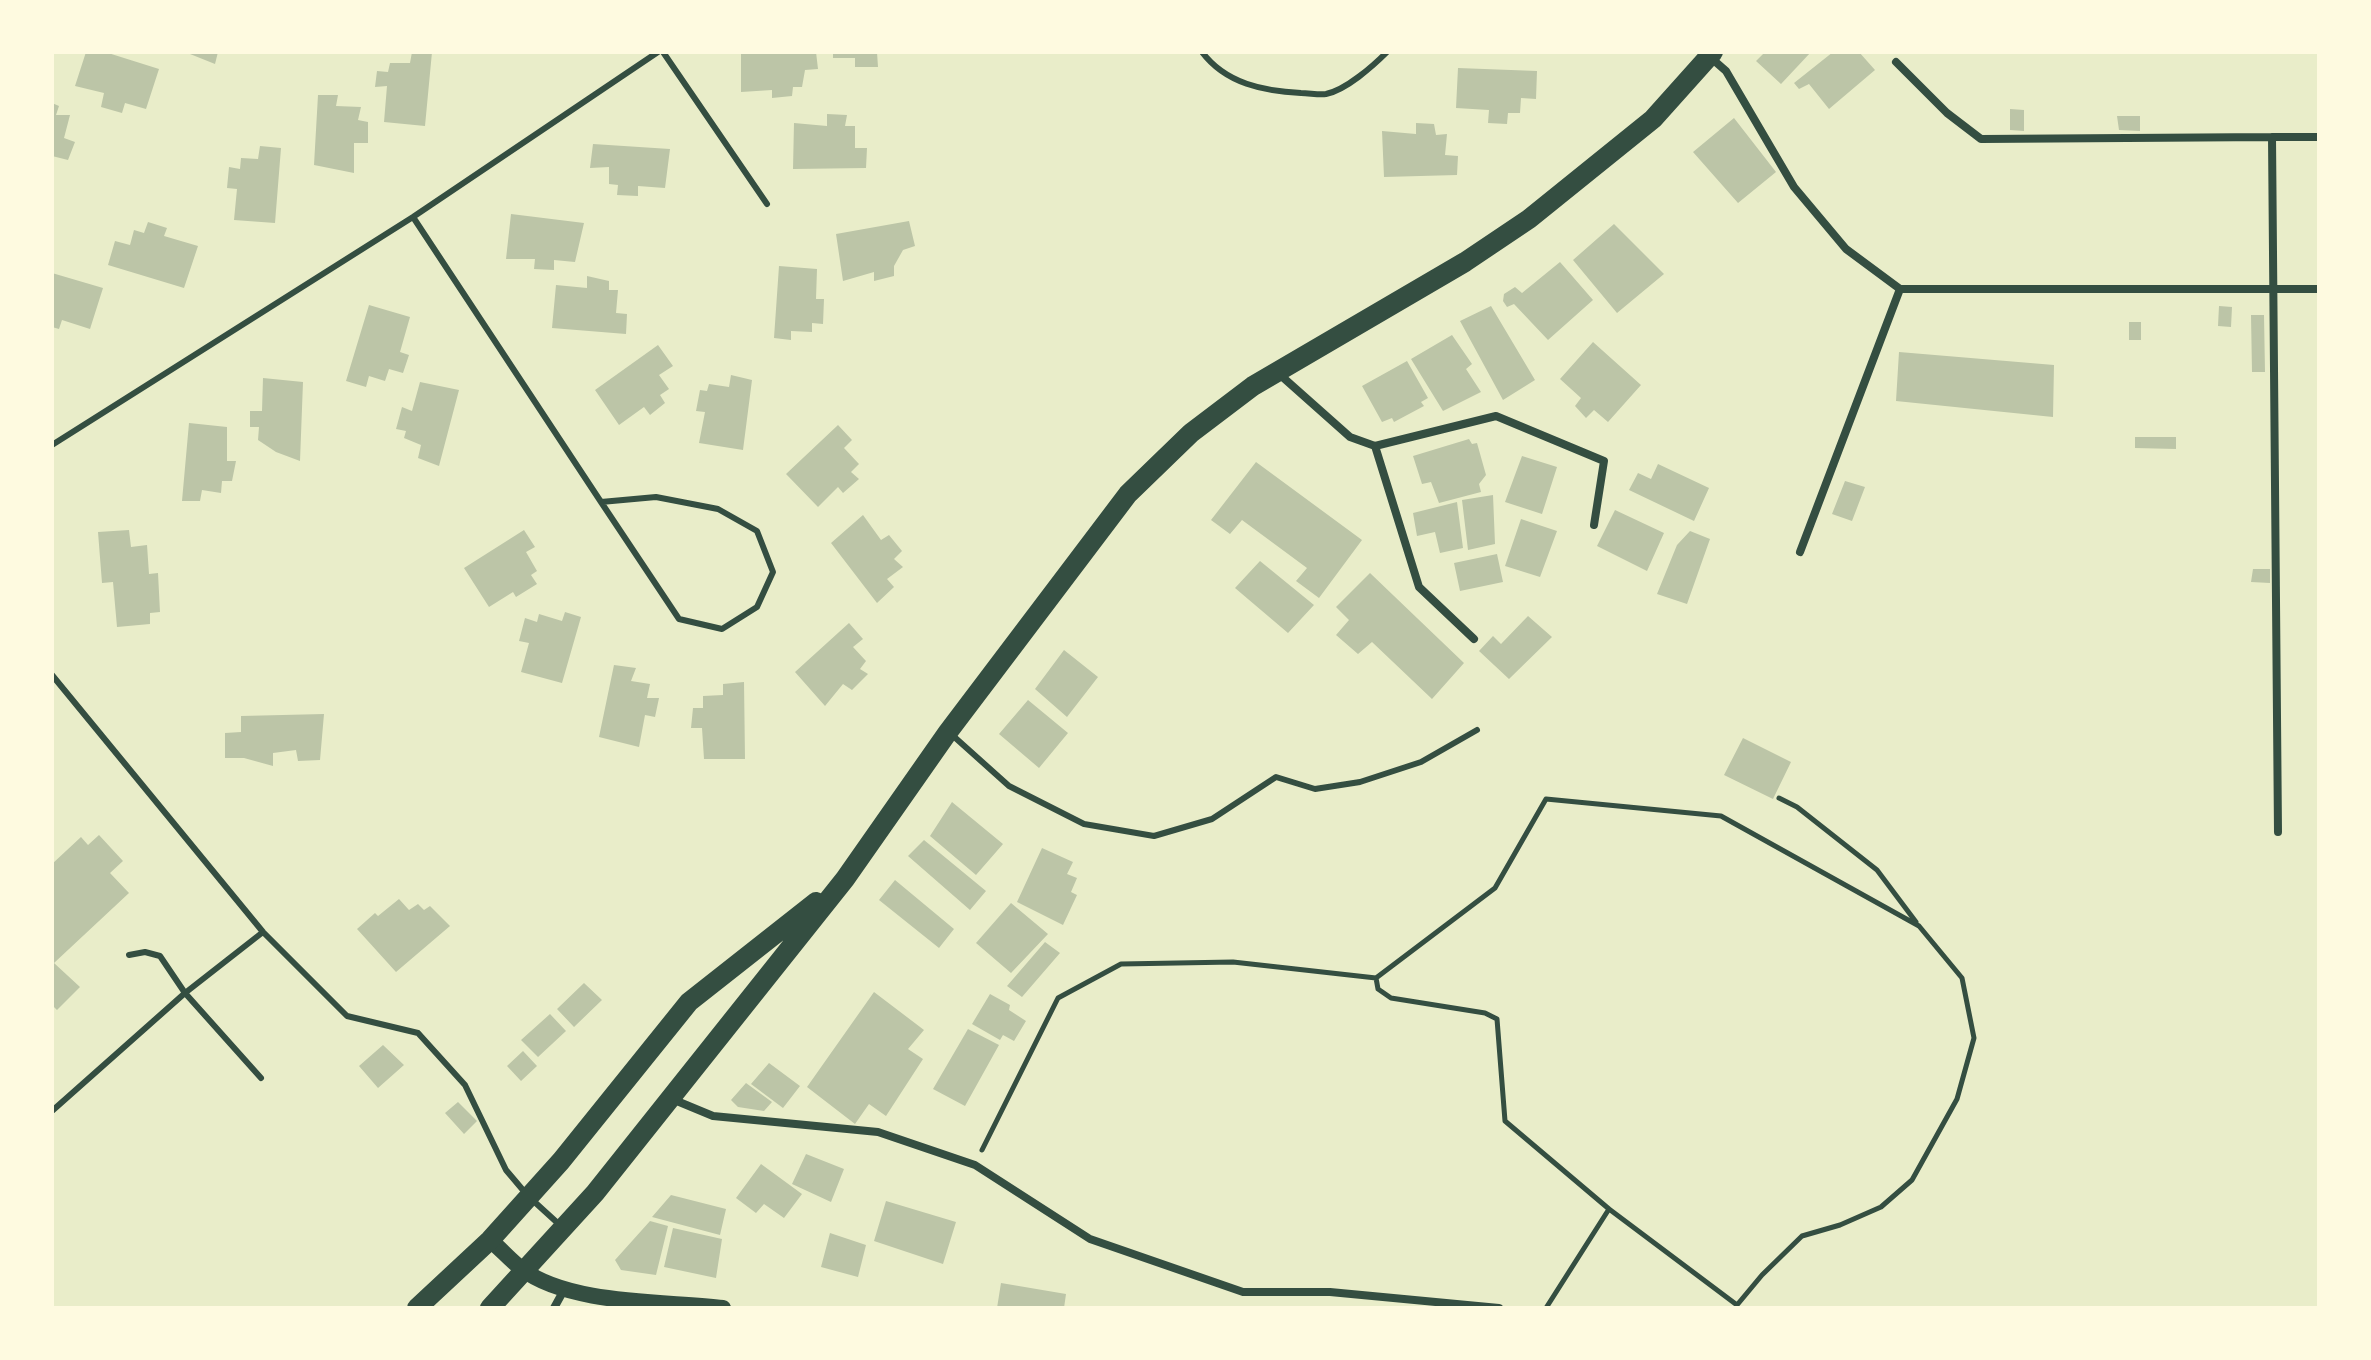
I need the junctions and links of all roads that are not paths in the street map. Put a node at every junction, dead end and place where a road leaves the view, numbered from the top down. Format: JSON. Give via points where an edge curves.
{"nodes":[{"id":1,"x":660,"y":52,"type":"edge"},
{"id":2,"x":1202,"y":52,"type":"edge"},
{"id":3,"x":1387,"y":52,"type":"edge"},
{"id":4,"x":1711,"y":54,"type":"edge"},
{"id":5,"x":1896,"y":62,"type":"dead end"},
{"id":6,"x":2272,"y":137,"type":"junction"},
{"id":7,"x":2319,"y":137,"type":"edge"},
{"id":8,"x":767,"y":204,"type":"dead end"},
{"id":9,"x":413,"y":217,"type":"junction"},
{"id":10,"x":1900,"y":289,"type":"junction"},
{"id":11,"x":2274,"y":289,"type":"junction"},
{"id":12,"x":2319,"y":289,"type":"edge"},
{"id":13,"x":1277,"y":372,"type":"junction"},
{"id":14,"x":52,"y":445,"type":"edge"},
{"id":15,"x":1375,"y":446,"type":"junction"},
{"id":16,"x":601,"y":502,"type":"junction"},
{"id":17,"x":1594,"y":525,"type":"dead end"},
{"id":18,"x":1800,"y":552,"type":"dead end"},
{"id":19,"x":1474,"y":639,"type":"dead end"},
{"id":20,"x":52,"y":676,"type":"edge"},
{"id":21,"x":1477,"y":730,"type":"dead end"},
{"id":22,"x":948,"y":732,"type":"junction"},
{"id":23,"x":2278,"y":832,"type":"dead end"},
{"id":24,"x":845,"y":879,"type":"junction"},
{"id":25,"x":263,"y":932,"type":"junction"},
{"id":26,"x":129,"y":955,"type":"dead end"},
{"id":27,"x":185,"y":993,"type":"junction"},
{"id":28,"x":261,"y":1078,"type":"dead end"},
{"id":29,"x":671,"y":1098,"type":"junction"},
{"id":30,"x":52,"y":1111,"type":"edge"},
{"id":31,"x":528,"y":1196,"type":"junction"},
{"id":32,"x":564,"y":1229,"type":"junction"},
{"id":33,"x":490,"y":1240,"type":"junction"},
{"id":34,"x":524,"y":1271,"type":"junction"},
{"id":35,"x":565,"y":1288,"type":"junction"},
{"id":36,"x":417,"y":1308,"type":"edge"},
{"id":37,"x":490,"y":1308,"type":"edge"},
{"id":38,"x":554,"y":1308,"type":"edge"},
{"id":39,"x":723,"y":1308,"type":"edge"},
{"id":40,"x":1499,"y":1308,"type":"edge"}],
"edges":[{"from":1,"to":8,"type":"lane"},
{"from":1,"to":9,"type":"lane"},
{"from":2,"to":3,"type":"lane","via":[[1238,82],[1327,94],[1368,72]]},
{"from":4,"to":10,"type":"street","via":[[1794,187],[1846,249]]},
{"from":4,"to":13,"type":"main road","via":[[1653,119],[1529,219]]},
{"from":5,"to":6,"type":"street","via":[[1981,139]]},
{"from":6,"to":7,"type":"street"},
{"from":6,"to":11,"type":"street"},
{"from":9,"to":14,"type":"lane"},
{"from":9,"to":16,"type":"lane"},
{"from":10,"to":11,"type":"street"},
{"from":10,"to":18,"type":"street"},
{"from":11,"to":12,"type":"street"},
{"from":11,"to":23,"type":"street"},
{"from":13,"to":15,"type":"street","via":[[1350,437]]},
{"from":13,"to":22,"type":"main road","via":[[1191,433],[1128,494]]},
{"from":15,"to":17,"type":"street","via":[[1496,416],[1604,461]]},
{"from":15,"to":19,"type":"street","via":[[1419,587]]},
{"from":16,"to":16,"type":"lane","via":[[679,619],[722,629],[757,607],[773,572],[757,531],[718,509],[656,497]]},
{"from":20,"to":25,"type":"lane"},
{"from":21,"to":22,"type":"lane","via":[[1421,762],[1360,782],[1315,789],[1276,777],[1212,819],[1154,836],[1084,824],[1022,793]]},
{"from":22,"to":24,"type":"main road"},
{"from":24,"to":29,"type":"main road"},
{"from":24,"to":31,"type":"main road","via":[[689,1002]]},
{"from":25,"to":27,"type":"lane"},
{"from":25,"to":31,"type":"lane","via":[[347,1016],[418,1033],[465,1085],[506,1170]]},
{"from":26,"to":27,"type":"lane","via":[[160,956]]},
{"from":27,"to":28,"type":"lane"},
{"from":27,"to":30,"type":"lane"},
{"from":29,"to":32,"type":"main road"},
{"from":29,"to":40,"type":"street","via":[[713,1116],[878,1132],[975,1165],[1090,1239],[1243,1292],[1330,1292]]},
{"from":31,"to":32,"type":"lane"},
{"from":31,"to":33,"type":"main road"},
{"from":32,"to":34,"type":"main road"},
{"from":33,"to":34,"type":"main road"},
{"from":33,"to":36,"type":"main road"},
{"from":34,"to":35,"type":"main road"},
{"from":34,"to":37,"type":"main road"},
{"from":35,"to":38,"type":"street"},
{"from":35,"to":39,"type":"main road","via":[[600,1298]]}]}
